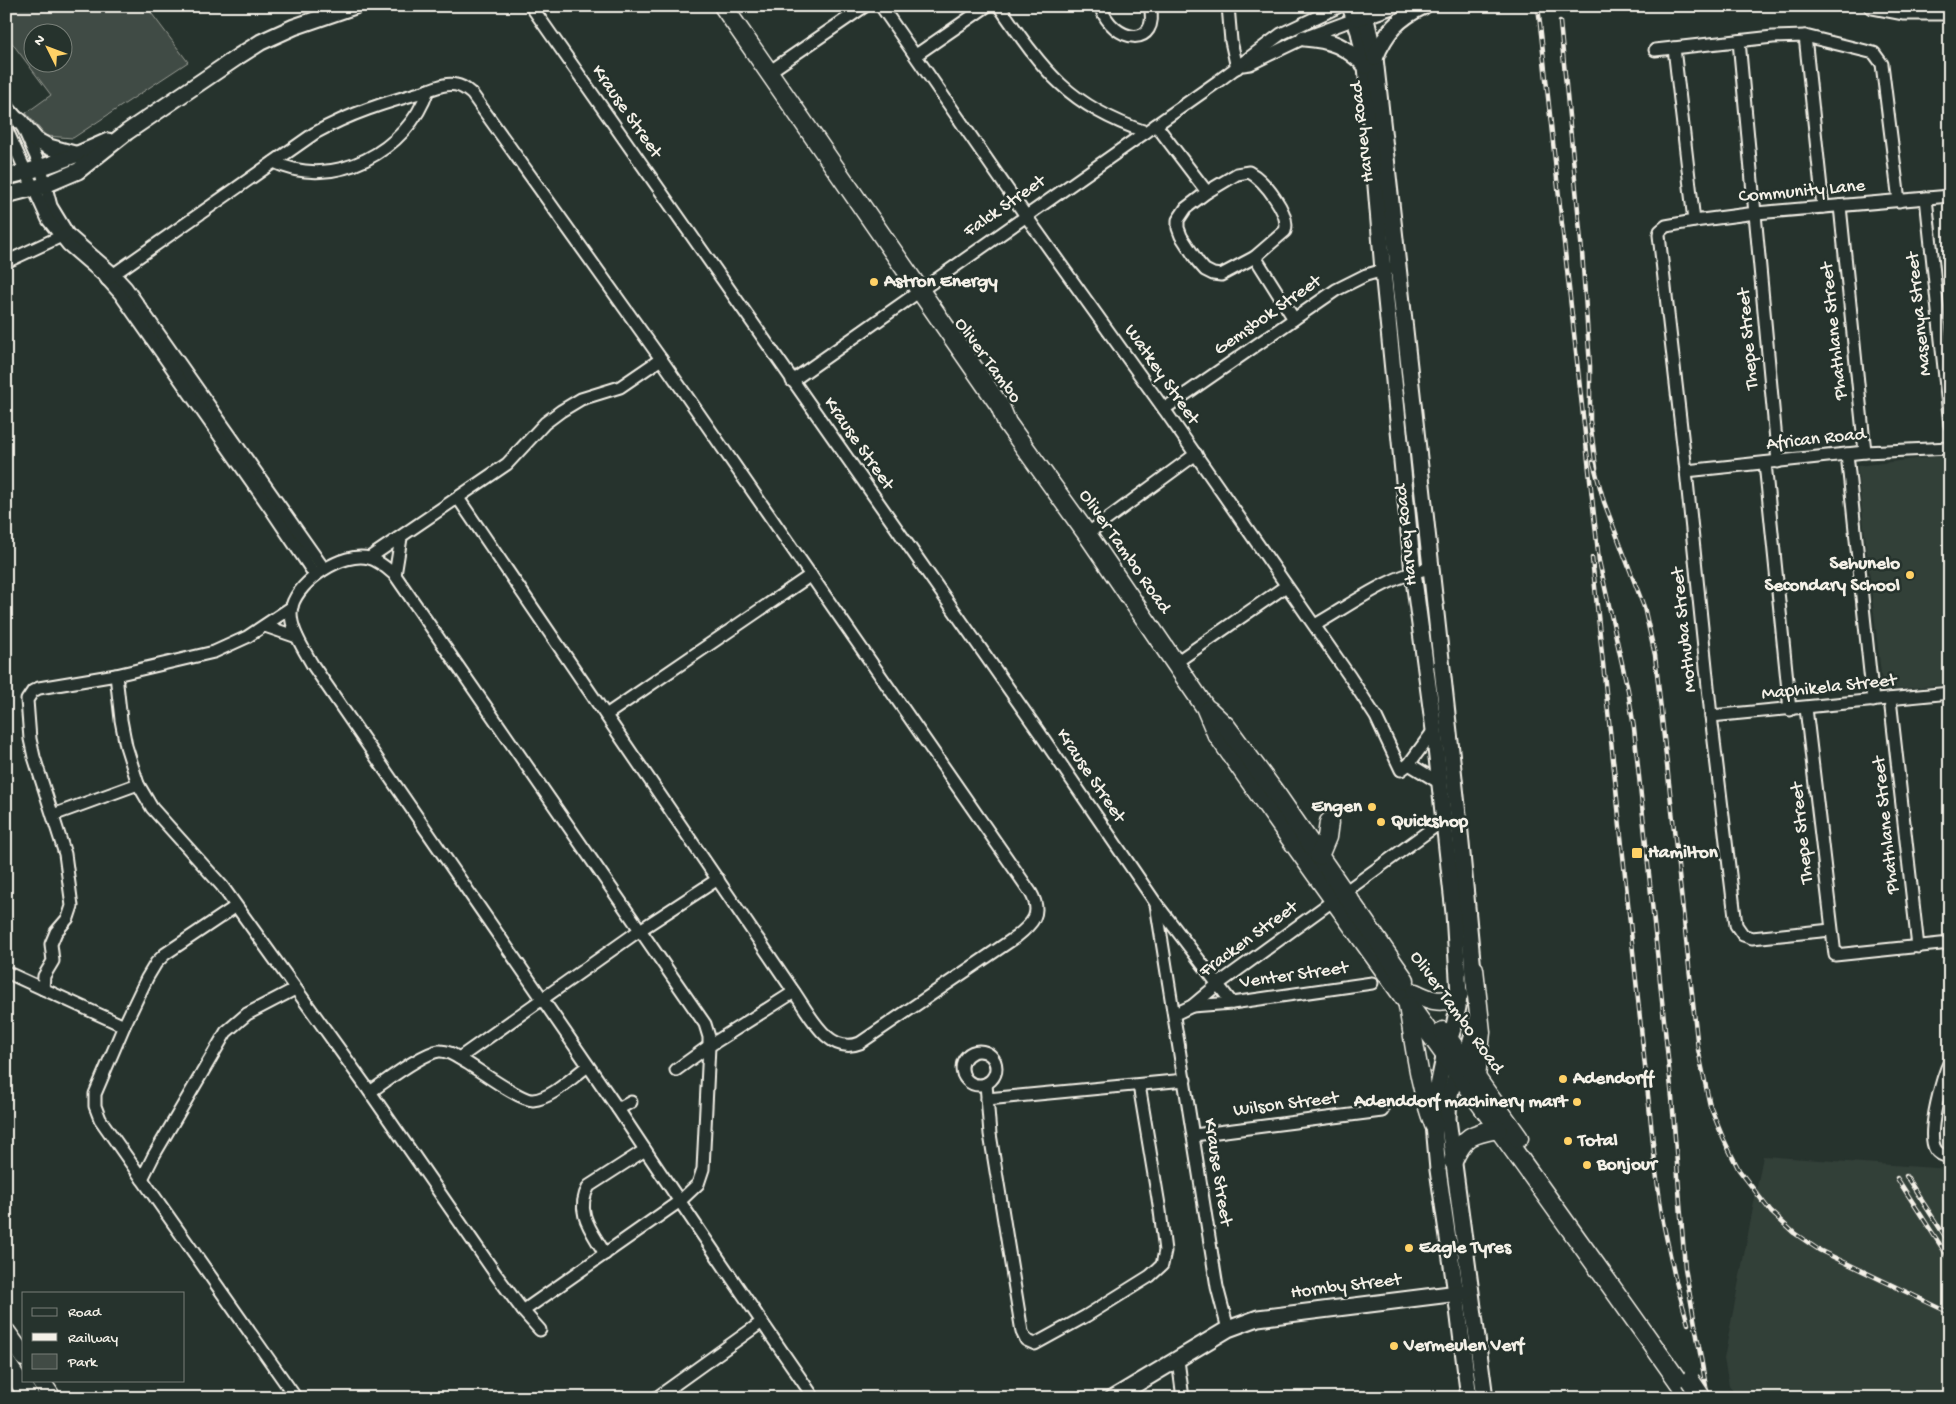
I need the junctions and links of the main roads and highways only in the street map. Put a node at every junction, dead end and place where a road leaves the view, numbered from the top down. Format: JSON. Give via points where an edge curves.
{"nodes":[{"id":1,"x":355,"y":6,"type":"edge"},
{"id":2,"x":714,"y":6,"type":"edge"},
{"id":3,"x":723,"y":6,"type":"edge"},
{"id":4,"x":1392,"y":6,"type":"edge"},
{"id":5,"x":1424,"y":6,"type":"edge"},
{"id":6,"x":1872,"y":6,"type":"edge"},
{"id":7,"x":1359,"y":12,"type":"edge"},
{"id":8,"x":1950,"y":12,"type":"edge"},
{"id":9,"x":1304,"y":38,"type":"road end"},
{"id":10,"x":1370,"y":62,"type":"junction"},
{"id":11,"x":13,"y":125,"type":"edge"},
{"id":12,"x":127,"y":132,"type":"junction"},
{"id":13,"x":78,"y":155,"type":"junction"},
{"id":14,"x":6,"y":177,"type":"edge"},
{"id":15,"x":6,"y":195,"type":"edge"},
{"id":16,"x":918,"y":292,"type":"junction"},
{"id":17,"x":1007,"y":423,"type":"joint"},
{"id":18,"x":1205,"y":706,"type":"junction"},
{"id":19,"x":1296,"y":822,"type":"junction"},
{"id":20,"x":1452,"y":825,"type":"junction"},
{"id":21,"x":1319,"y":856,"type":"junction"},
{"id":22,"x":1339,"y":898,"type":"junction"},
{"id":23,"x":1461,"y":912,"type":"junction"},
{"id":24,"x":1474,"y":969,"type":"junction"},
{"id":25,"x":1460,"y":994,"type":"junction"},
{"id":26,"x":1411,"y":998,"type":"junction"},
{"id":27,"x":1447,"y":1047,"type":"junction"},
{"id":28,"x":1460,"y":1065,"type":"junction"},
{"id":29,"x":1476,"y":1076,"type":"junction"},
{"id":30,"x":1434,"y":1125,"type":"junction"},
{"id":31,"x":1498,"y":1129,"type":"junction"},
{"id":32,"x":1453,"y":1161,"type":"junction"},
{"id":33,"x":1464,"y":1292,"type":"junction"},
{"id":34,"x":6,"y":1332,"type":"edge"},
{"id":35,"x":22,"y":1354,"type":"edge"},
{"id":36,"x":6,"y":1363,"type":"edge"},
{"id":37,"x":41,"y":1382,"type":"edge"},
{"id":38,"x":1688,"y":1389,"type":"edge"},
{"id":39,"x":30,"y":1398,"type":"edge"},
{"id":40,"x":52,"y":1398,"type":"edge"},
{"id":41,"x":1113,"y":1398,"type":"edge"},
{"id":42,"x":1468,"y":1398,"type":"edge"},
{"id":43,"x":1485,"y":1398,"type":"edge"},
{"id":44,"x":1702,"y":1398,"type":"edge"}],
"edges":[{"from":1,"to":12,"type":"main road","via":[[261,42]]},
{"from":2,"to":16,"type":"main road","name":"Oliver Tambo"},
{"from":3,"to":16,"type":"main road","name":"Oliver Tambo"},
{"from":4,"to":7,"type":"main road"},
{"from":5,"to":10,"type":"main road","via":[[1392,27]]},
{"from":6,"to":8,"type":"main road","via":[[1903,12]]},
{"from":7,"to":10,"type":"main road","name":"Harvey Road"},
{"from":9,"to":10,"type":"main road","via":[[1327,40]]},
{"from":10,"to":20,"type":"main road","name":"Harvey Road","via":[[1398,266],[1431,568]]},
{"from":10,"to":20,"type":"main road","name":"Harvey Road","via":[[1383,270],[1413,572],[1440,783]]},
{"from":11,"to":13,"type":"main road","via":[[49,147]]},
{"from":12,"to":13,"type":"main road"},
{"from":12,"to":15,"type":"main road","via":[[78,171],[39,187]]},
{"from":13,"to":14,"type":"main road"},
{"from":16,"to":17,"type":"main road","name":"Oliver Tambo","via":[[1000,406]]},
{"from":17,"to":18,"type":"main road","name":"Oliver Tambo Road"},
{"from":18,"to":19,"type":"main road","name":"Oliver Tambo Road","via":[[1226,726]]},
{"from":18,"to":22,"type":"main road","name":"Oliver Tambo Road","via":[[1216,733]]},
{"from":19,"to":21,"type":"main road","name":"Oliver Tambo Road"},
{"from":19,"to":21,"type":"main road","via":[[1328,822],[1327,837]]},
{"from":20,"to":23,"type":"main road","name":"Harvey Road"},
{"from":21,"to":22,"type":"main road","name":"Oliver Tambo Road"},
{"from":22,"to":26,"type":"main road","name":"Oliver Tambo Road"},
{"from":23,"to":24,"type":"main road","name":"Harvey Road"},
{"from":23,"to":25,"type":"main road","name":"Harvey Road"},
{"from":24,"to":28,"type":"main road","name":"Harvey Road","via":[[1475,1026],[1472,1041]]},
{"from":24,"to":29,"type":"main road","via":[[1481,1032]]},
{"from":25,"to":26,"type":"main road","via":[[1441,1002]]},
{"from":25,"to":27,"type":"main road","name":"Harvey Road"},
{"from":26,"to":27,"type":"main road","name":"Oliver Tambo Road"},
{"from":26,"to":30,"type":"main road","via":[[1419,1078]]},
{"from":27,"to":28,"type":"main road","name":"Oliver Tambo Road"},
{"from":27,"to":30,"type":"main road","name":"Harvey Road","via":[[1437,1091]]},
{"from":28,"to":29,"type":"main road","name":"Oliver Tambo Road"},
{"from":28,"to":31,"type":"main road","name":"Oliver Tambo Road"},
{"from":28,"to":32,"type":"main road","name":"Harvey Road","via":[[1448,1108]]},
{"from":29,"to":38,"type":"main road","name":"Oliver Tambo Road"},
{"from":30,"to":33,"type":"main road","name":"Harvey Road","via":[[1438,1170]]},
{"from":31,"to":32,"type":"main road","via":[[1466,1139]]},
{"from":31,"to":38,"type":"main road","name":"Oliver Tambo Road"},
{"from":32,"to":33,"type":"main road","name":"Harvey Road"},
{"from":33,"to":41,"type":"main road","name":"Hornby Street","via":[[1258,1318],[1228,1329]]},
{"from":33,"to":42,"type":"main road"},
{"from":33,"to":43,"type":"main road"},
{"from":34,"to":35,"type":"main road"},
{"from":36,"to":39,"type":"main road"},
{"from":37,"to":40,"type":"main road"},
{"from":38,"to":44,"type":"main road","name":"Oliver Tambo Road","bridge":true}]}
